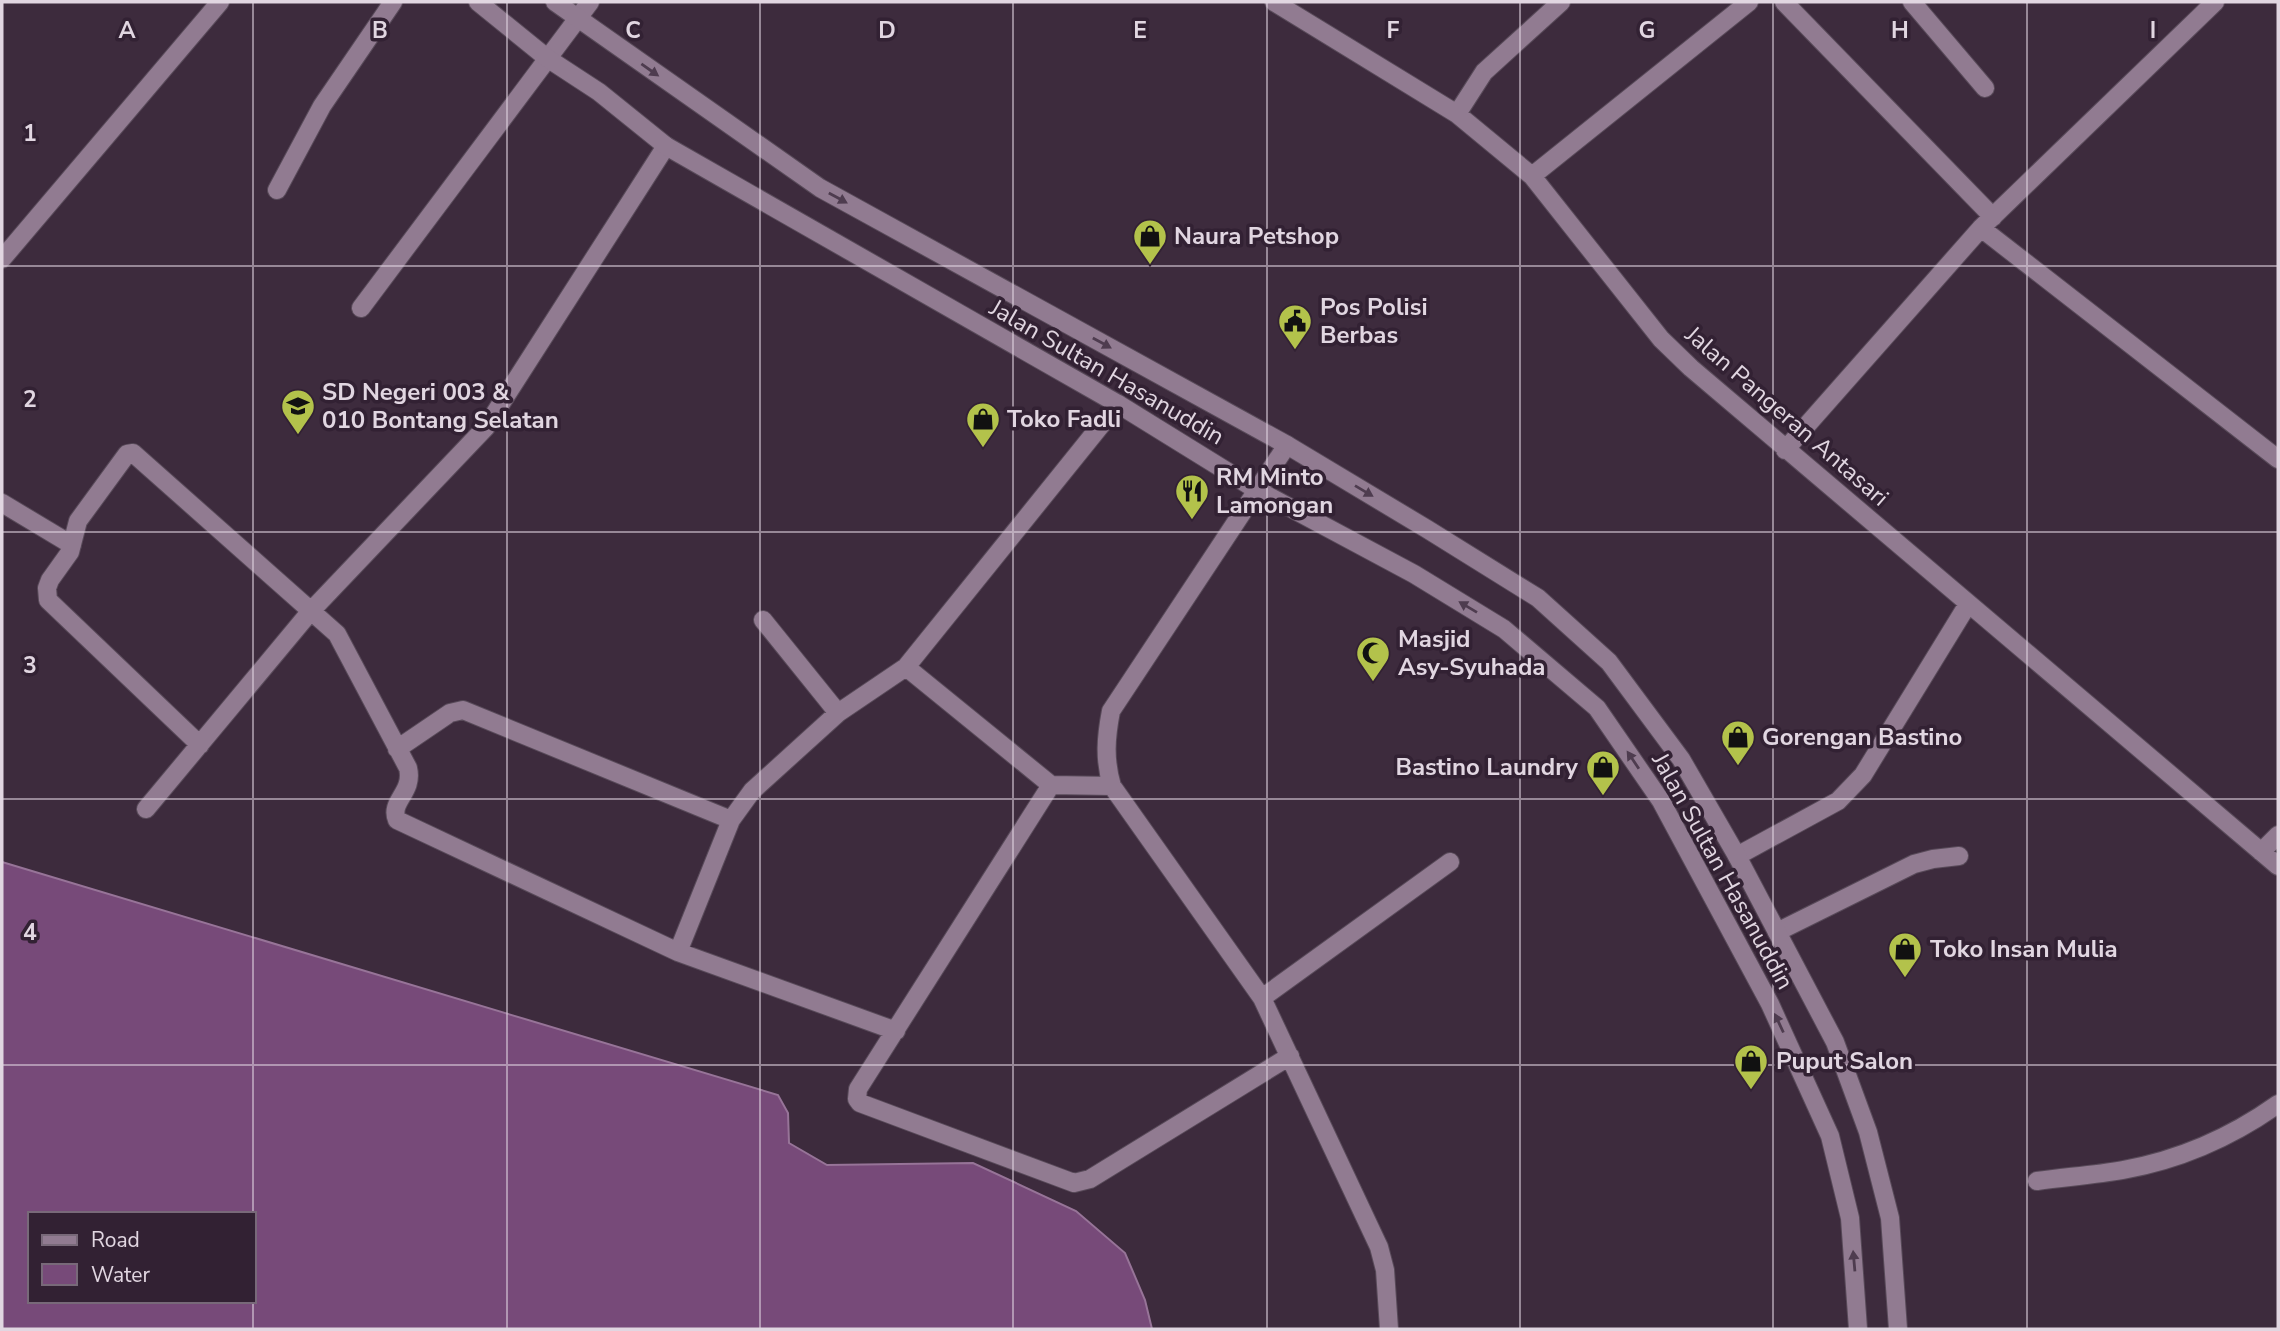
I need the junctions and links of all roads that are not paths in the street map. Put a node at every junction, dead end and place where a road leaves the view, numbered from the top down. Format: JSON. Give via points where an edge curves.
{"nodes":[{"id":1,"x":220,"y":2,"type":"edge"},
{"id":2,"x":393,"y":2,"type":"edge"},
{"id":3,"x":478,"y":2,"type":"edge"},
{"id":4,"x":555,"y":2,"type":"edge"},
{"id":5,"x":590,"y":2,"type":"edge"},
{"id":6,"x":1274,"y":2,"type":"edge"},
{"id":7,"x":1561,"y":2,"type":"edge"},
{"id":8,"x":1749,"y":2,"type":"edge"},
{"id":9,"x":1784,"y":2,"type":"edge"},
{"id":10,"x":1912,"y":2,"type":"edge"},
{"id":11,"x":2215,"y":2,"type":"edge"},
{"id":12,"x":576,"y":19,"type":"junction"},
{"id":13,"x":547,"y":58,"type":"junction"},
{"id":14,"x":1985,"y":88,"type":"dead end"},
{"id":15,"x":1457,"y":114,"type":"junction"},
{"id":16,"x":666,"y":146,"type":"junction"},
{"id":17,"x":1532,"y":176,"type":"junction"},
{"id":18,"x":277,"y":190,"type":"dead end"},
{"id":19,"x":1987,"y":222,"type":"junction"},
{"id":20,"x":2,"y":259,"type":"edge"},
{"id":21,"x":361,"y":308,"type":"dead end"},
{"id":22,"x":1118,"y":404,"type":"junction"},
{"id":23,"x":1287,"y":445,"type":"junction"},
{"id":24,"x":1785,"y":450,"type":"junction"},
{"id":25,"x":2278,"y":459,"type":"edge"},
{"id":26,"x":1257,"y":489,"type":"junction"},
{"id":27,"x":2,"y":503,"type":"edge"},
{"id":28,"x":72,"y":545,"type":"junction"},
{"id":29,"x":1968,"y":604,"type":"junction"},
{"id":30,"x":310,"y":612,"type":"junction"},
{"id":31,"x":763,"y":620,"type":"dead end"},
{"id":32,"x":906,"y":667,"type":"junction"},
{"id":33,"x":838,"y":713,"type":"junction"},
{"id":34,"x":200,"y":745,"type":"junction"},
{"id":35,"x":397,"y":749,"type":"junction"},
{"id":36,"x":1051,"y":785,"type":"junction"},
{"id":37,"x":1112,"y":786,"type":"junction"},
{"id":38,"x":146,"y":809,"type":"dead end"},
{"id":39,"x":731,"y":820,"type":"junction"},
{"id":40,"x":2278,"y":835,"type":"edge"},
{"id":41,"x":2261,"y":852,"type":"junction"},
{"id":42,"x":1737,"y":856,"type":"junction"},
{"id":43,"x":1959,"y":856,"type":"dead end"},
{"id":44,"x":1450,"y":862,"type":"dead end"},
{"id":45,"x":2278,"y":866,"type":"edge"},
{"id":46,"x":1777,"y":932,"type":"junction"},
{"id":47,"x":678,"y":952,"type":"junction"},
{"id":48,"x":1262,"y":998,"type":"junction"},
{"id":49,"x":897,"y":1031,"type":"junction"},
{"id":50,"x":1290,"y":1056,"type":"junction"},
{"id":51,"x":2278,"y":1104,"type":"edge"},
{"id":52,"x":2036,"y":1181,"type":"dead end"},
{"id":53,"x":1389,"y":1329,"type":"edge"},
{"id":54,"x":1858,"y":1329,"type":"edge"},
{"id":55,"x":1898,"y":1329,"type":"edge"}],
"edges":[{"from":1,"to":20,"type":"street"},
{"from":2,"to":18,"type":"street","via":[[322,106]]},
{"from":3,"to":13,"type":"street","name":"Jalan Sultan Hasanuddin"},
{"from":4,"to":12,"type":"street","name":"Jalan Sultan Hasanuddin"},
{"from":5,"to":12,"type":"street"},
{"from":6,"to":15,"type":"street","name":"Jalan Pangeran Antasari"},
{"from":7,"to":15,"type":"street","via":[[1484,72]]},
{"from":8,"to":17,"type":"street"},
{"from":9,"to":19,"type":"street"},
{"from":10,"to":14,"type":"street"},
{"from":11,"to":19,"type":"street"},
{"from":12,"to":13,"type":"street"},
{"from":12,"to":23,"type":"street","name":"Jalan Sultan Hasanuddin","one_way":true,"via":[[820,188]]},
{"from":13,"to":16,"type":"street","name":"Jalan Sultan Hasanuddin","via":[[599,92]]},
{"from":13,"to":21,"type":"street"},
{"from":15,"to":17,"type":"street","name":"Jalan Pangeran Antasari"},
{"from":16,"to":22,"type":"street","name":"Jalan Sultan Hasanuddin"},
{"from":16,"to":30,"type":"street","via":[[486,427]]},
{"from":17,"to":24,"type":"street","name":"Jalan Pangeran Antasari","via":[[1661,339]]},
{"from":19,"to":24,"type":"street"},
{"from":19,"to":25,"type":"street"},
{"from":22,"to":26,"type":"street","name":"Jalan Sultan Hasanuddin"},
{"from":22,"to":32,"type":"street"},
{"from":23,"to":26,"type":"street"},
{"from":23,"to":42,"type":"street","name":"Jalan Sultan Hasanuddin","one_way":true,"via":[[1538,598],[1609,662],[1681,758]]},
{"from":24,"to":29,"type":"street","name":"Jalan Pangeran Antasari"},
{"from":26,"to":37,"type":"street","via":[[1111,711],[1106,765]]},
{"from":54,"to":26,"type":"street","name":"Jalan Sultan Hasanuddin","one_way":true,"via":[[1850,1218],[1830,1136],[1770,1004],[1661,801],[1597,708],[1504,629]]},
{"from":27,"to":28,"type":"street"},
{"from":28,"to":30,"type":"street","via":[[84,509],[127,454],[134,453]]},
{"from":28,"to":34,"type":"street","via":[[50,580],[48,600]]},
{"from":29,"to":41,"type":"street","name":"Jalan Pangeran Antasari"},
{"from":29,"to":42,"type":"street","via":[[1863,775],[1838,801]]},
{"from":30,"to":34,"type":"street"},
{"from":30,"to":35,"type":"street","via":[[337,634]]},
{"from":31,"to":33,"type":"street"},
{"from":32,"to":33,"type":"street"},
{"from":32,"to":36,"type":"street"},
{"from":33,"to":39,"type":"street","via":[[769,774]]},
{"from":34,"to":38,"type":"street"},
{"from":35,"to":39,"type":"street","via":[[450,713],[463,710]]},
{"from":35,"to":47,"type":"street","via":[[410,776],[394,814],[402,824]]},
{"from":36,"to":37,"type":"street"},
{"from":36,"to":49,"type":"street"},
{"from":37,"to":48,"type":"street"},
{"from":39,"to":47,"type":"street"},
{"from":40,"to":41,"type":"street"},
{"from":41,"to":45,"type":"street","name":"Jalan Pangeran Antasari"},
{"from":42,"to":46,"type":"street","name":"Jalan Sultan Hasanuddin"},
{"from":43,"to":46,"type":"street","via":[[1914,864]]},
{"from":44,"to":48,"type":"street"},
{"from":46,"to":55,"type":"street","name":"Jalan Sultan Hasanuddin","via":[[1835,1042],[1868,1132],[1890,1218]]},
{"from":47,"to":49,"type":"street"},
{"from":48,"to":50,"type":"street"},
{"from":49,"to":50,"type":"street","via":[[858,1089],[860,1103],[1074,1184],[1090,1179]]},
{"from":50,"to":53,"type":"street","via":[[1379,1247]]},
{"from":51,"to":52,"type":"street","via":[[2249,1125],[2181,1154],[2125,1170]]}]}
